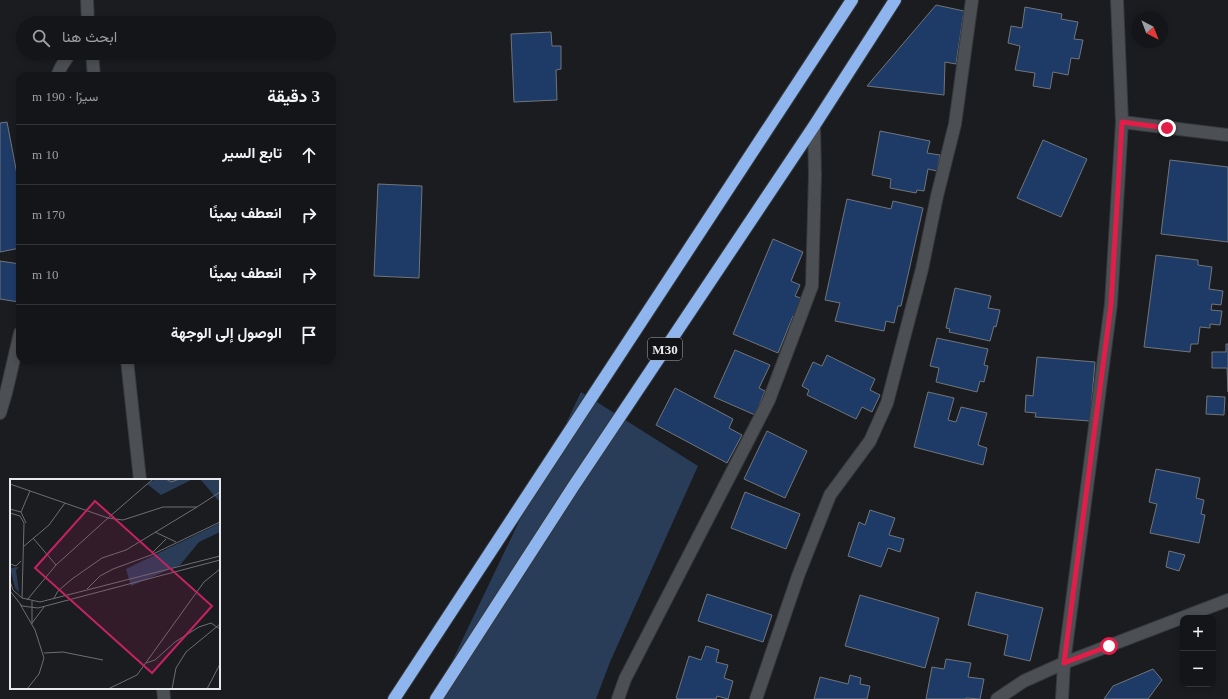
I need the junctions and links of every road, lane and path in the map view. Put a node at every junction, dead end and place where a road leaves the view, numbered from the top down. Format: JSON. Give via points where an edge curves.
{"nodes":[{"id":1,"x":87,"y":0,"type":"edge"},
{"id":2,"x":852,"y":0,"type":"edge"},
{"id":3,"x":895,"y":0,"type":"edge"},
{"id":4,"x":972,"y":0,"type":"edge"},
{"id":5,"x":1117,"y":0,"type":"edge"},
{"id":6,"x":88,"y":16,"type":"edge"},
{"id":7,"x":66,"y":60,"type":"edge"},
{"id":8,"x":93,"y":60,"type":"edge"},
{"id":9,"x":59,"y":72,"type":"edge"},
{"id":10,"x":94,"y":72,"type":"edge"},
{"id":11,"x":1122,"y":122,"type":"junction"},
{"id":12,"x":814,"y":126,"type":"junction"},
{"id":13,"x":1228,"y":135,"type":"edge"},
{"id":14,"x":16,"y":350,"type":"edge"},
{"id":15,"x":127,"y":364,"type":"edge"},
{"id":16,"x":0,"y":413,"type":"edge"},
{"id":17,"x":140,"y":479,"type":"edge"},
{"id":18,"x":1228,"y":600,"type":"edge"},
{"id":19,"x":1064,"y":663,"type":"junction"},
{"id":20,"x":625,"y":679,"type":"junction"},
{"id":21,"x":163,"y":689,"type":"edge"},
{"id":22,"x":164,"y":699,"type":"edge"},
{"id":23,"x":394,"y":699,"type":"edge"},
{"id":24,"x":436,"y":699,"type":"edge"},
{"id":25,"x":618,"y":699,"type":"edge"},
{"id":26,"x":627,"y":699,"type":"edge"},
{"id":27,"x":756,"y":699,"type":"edge"},
{"id":28,"x":997,"y":699,"type":"edge"},
{"id":29,"x":1062,"y":699,"type":"edge"}],
"edges":[{"from":1,"to":6,"type":"street"},
{"from":2,"to":23,"type":"highway","number":"M30"},
{"from":3,"to":12,"type":"highway","number":"M30"},
{"from":4,"to":27,"type":"street","via":[[955,124],[922,269],[886,403],[870,441],[830,495],[798,576]]},
{"from":5,"to":11,"type":"street"},
{"from":7,"to":9,"type":"street"},
{"from":8,"to":10,"type":"street"},
{"from":11,"to":13,"type":"street"},
{"from":11,"to":19,"type":"street","via":[[1111,304]]},
{"from":12,"to":20,"type":"street","via":[[812,286],[769,400]]},
{"from":12,"to":24,"type":"highway","number":"M30","via":[[573,487]]},
{"from":14,"to":16,"type":"street"},
{"from":15,"to":17,"type":"street"},
{"from":18,"to":19,"type":"street"},
{"from":19,"to":28,"type":"street","via":[[1024,681]]},
{"from":19,"to":29,"type":"street"},
{"from":20,"to":25,"type":"street"},
{"from":20,"to":26,"type":"street"},
{"from":21,"to":22,"type":"street"}]}
